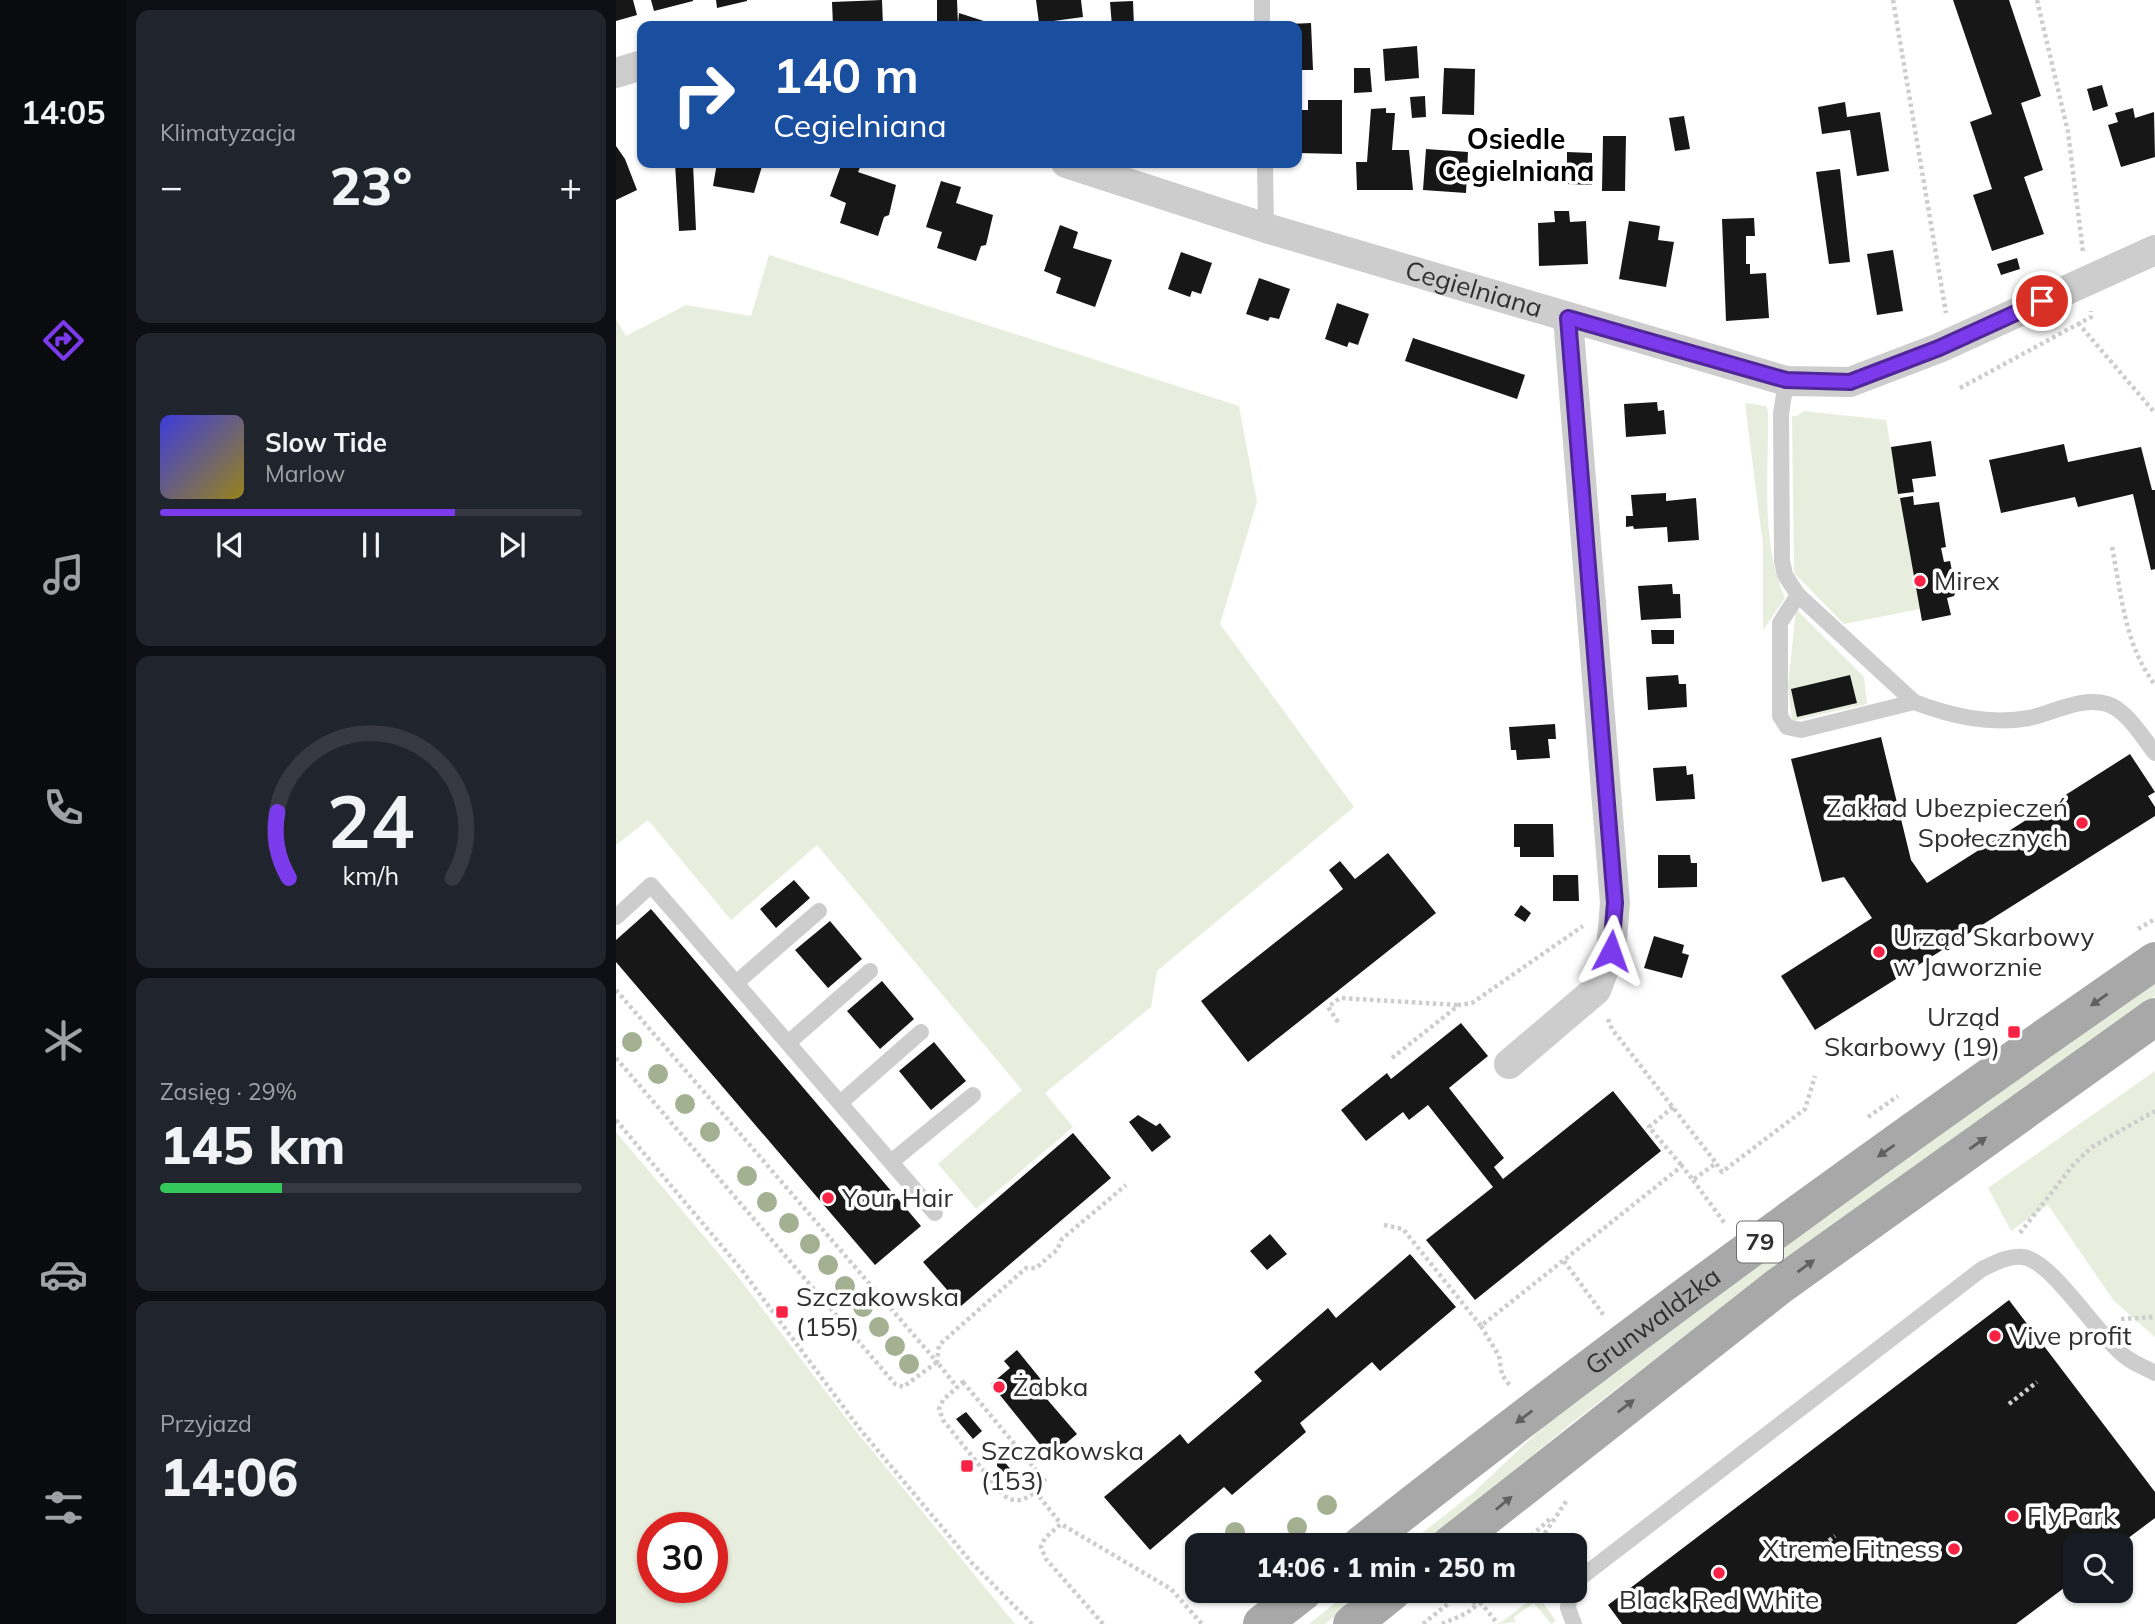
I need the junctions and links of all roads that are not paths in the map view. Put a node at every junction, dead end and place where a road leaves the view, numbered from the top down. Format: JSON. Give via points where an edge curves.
{"nodes":[{"id":1,"x":1262,"y":0,"type":"edge"},
{"id":2,"x":1262,"y":21,"type":"edge"},
{"id":3,"x":637,"y":67,"type":"edge"},
{"id":4,"x":616,"y":73,"type":"edge"},
{"id":5,"x":1081,"y":168,"type":"edge"},
{"id":6,"x":1265,"y":168,"type":"edge"},
{"id":7,"x":1266,"y":228,"type":"junction"},
{"id":8,"x":2155,"y":250,"type":"edge"},
{"id":9,"x":1568,"y":318,"type":"junction"},
{"id":10,"x":1786,"y":380,"type":"junction"},
{"id":11,"x":1798,"y":594,"type":"junction"},
{"id":12,"x":1914,"y":702,"type":"junction"},
{"id":13,"x":2155,"y":753,"type":"edge"},
{"id":14,"x":819,"y":911,"type":"dead end"},
{"id":15,"x":616,"y":916,"type":"edge"},
{"id":16,"x":2155,"y":961,"type":"edge"},
{"id":17,"x":870,"y":971,"type":"dead end"},
{"id":18,"x":736,"y":983,"type":"junction"},
{"id":19,"x":2155,"y":1017,"type":"edge"},
{"id":20,"x":921,"y":1032,"type":"dead end"},
{"id":21,"x":788,"y":1044,"type":"junction"},
{"id":22,"x":1509,"y":1064,"type":"dead end"},
{"id":23,"x":973,"y":1095,"type":"dead end"},
{"id":24,"x":840,"y":1103,"type":"junction"},
{"id":25,"x":891,"y":1162,"type":"junction"},
{"id":26,"x":935,"y":1213,"type":"dead end"},
{"id":27,"x":2155,"y":1373,"type":"edge"},
{"id":28,"x":1376,"y":1533,"type":"edge"},
{"id":29,"x":1465,"y":1533,"type":"edge"},
{"id":30,"x":1587,"y":1573,"type":"edge"},
{"id":31,"x":1289,"y":1603,"type":"edge"},
{"id":32,"x":1378,"y":1603,"type":"edge"},
{"id":33,"x":1569,"y":1603,"type":"edge"},
{"id":34,"x":1262,"y":1624,"type":"edge"},
{"id":35,"x":1352,"y":1624,"type":"edge"},
{"id":36,"x":1574,"y":1624,"type":"edge"}],
"edges":[{"from":1,"to":2,"type":"lane"},
{"from":3,"to":4,"type":"street"},
{"from":5,"to":7,"type":"street","name":"Cegielniana"},
{"from":6,"to":7,"type":"lane"},
{"from":7,"to":9,"type":"street","name":"Cegielniana"},
{"from":8,"to":10,"type":"street","name":"Cegielniana","via":[[2089,292],[1850,382]]},
{"from":9,"to":10,"type":"street","name":"Cegielniana"},
{"from":9,"to":22,"type":"street","via":[[1615,903],[1611,951],[1596,990]]},
{"from":10,"to":11,"type":"lane","via":[[1781,414],[1782,553],[1785,575]]},
{"from":11,"to":12,"type":"lane"},
{"from":11,"to":12,"type":"lane","via":[[1780,623],[1780,716],[1787,727],[1801,730]]},
{"from":12,"to":13,"type":"lane","via":[[1946,714],[1992,721],[2029,718],[2093,701],[2110,704]]},
{"from":14,"to":18,"type":"lane"},
{"from":15,"to":18,"type":"lane","via":[[651,886]]},
{"from":16,"to":28,"type":"main road","name":"Grunwaldzka","number":"79","one_way":true,"via":[[1743,1255]]},
{"from":17,"to":21,"type":"lane"},
{"from":18,"to":21,"type":"lane"},
{"from":29,"to":19,"type":"main road","name":"Grunwaldzka","number":"79","one_way":true,"via":[[1768,1294]]},
{"from":20,"to":24,"type":"lane"},
{"from":21,"to":24,"type":"lane"},
{"from":23,"to":25,"type":"lane"},
{"from":24,"to":25,"type":"lane"},
{"from":25,"to":26,"type":"lane"},
{"from":27,"to":30,"type":"lane","via":[[2127,1358],[2039,1263],[2022,1257],[2000,1260]]},
{"from":31,"to":34,"type":"main road"},
{"from":32,"to":35,"type":"main road"},
{"from":33,"to":36,"type":"lane"}]}
